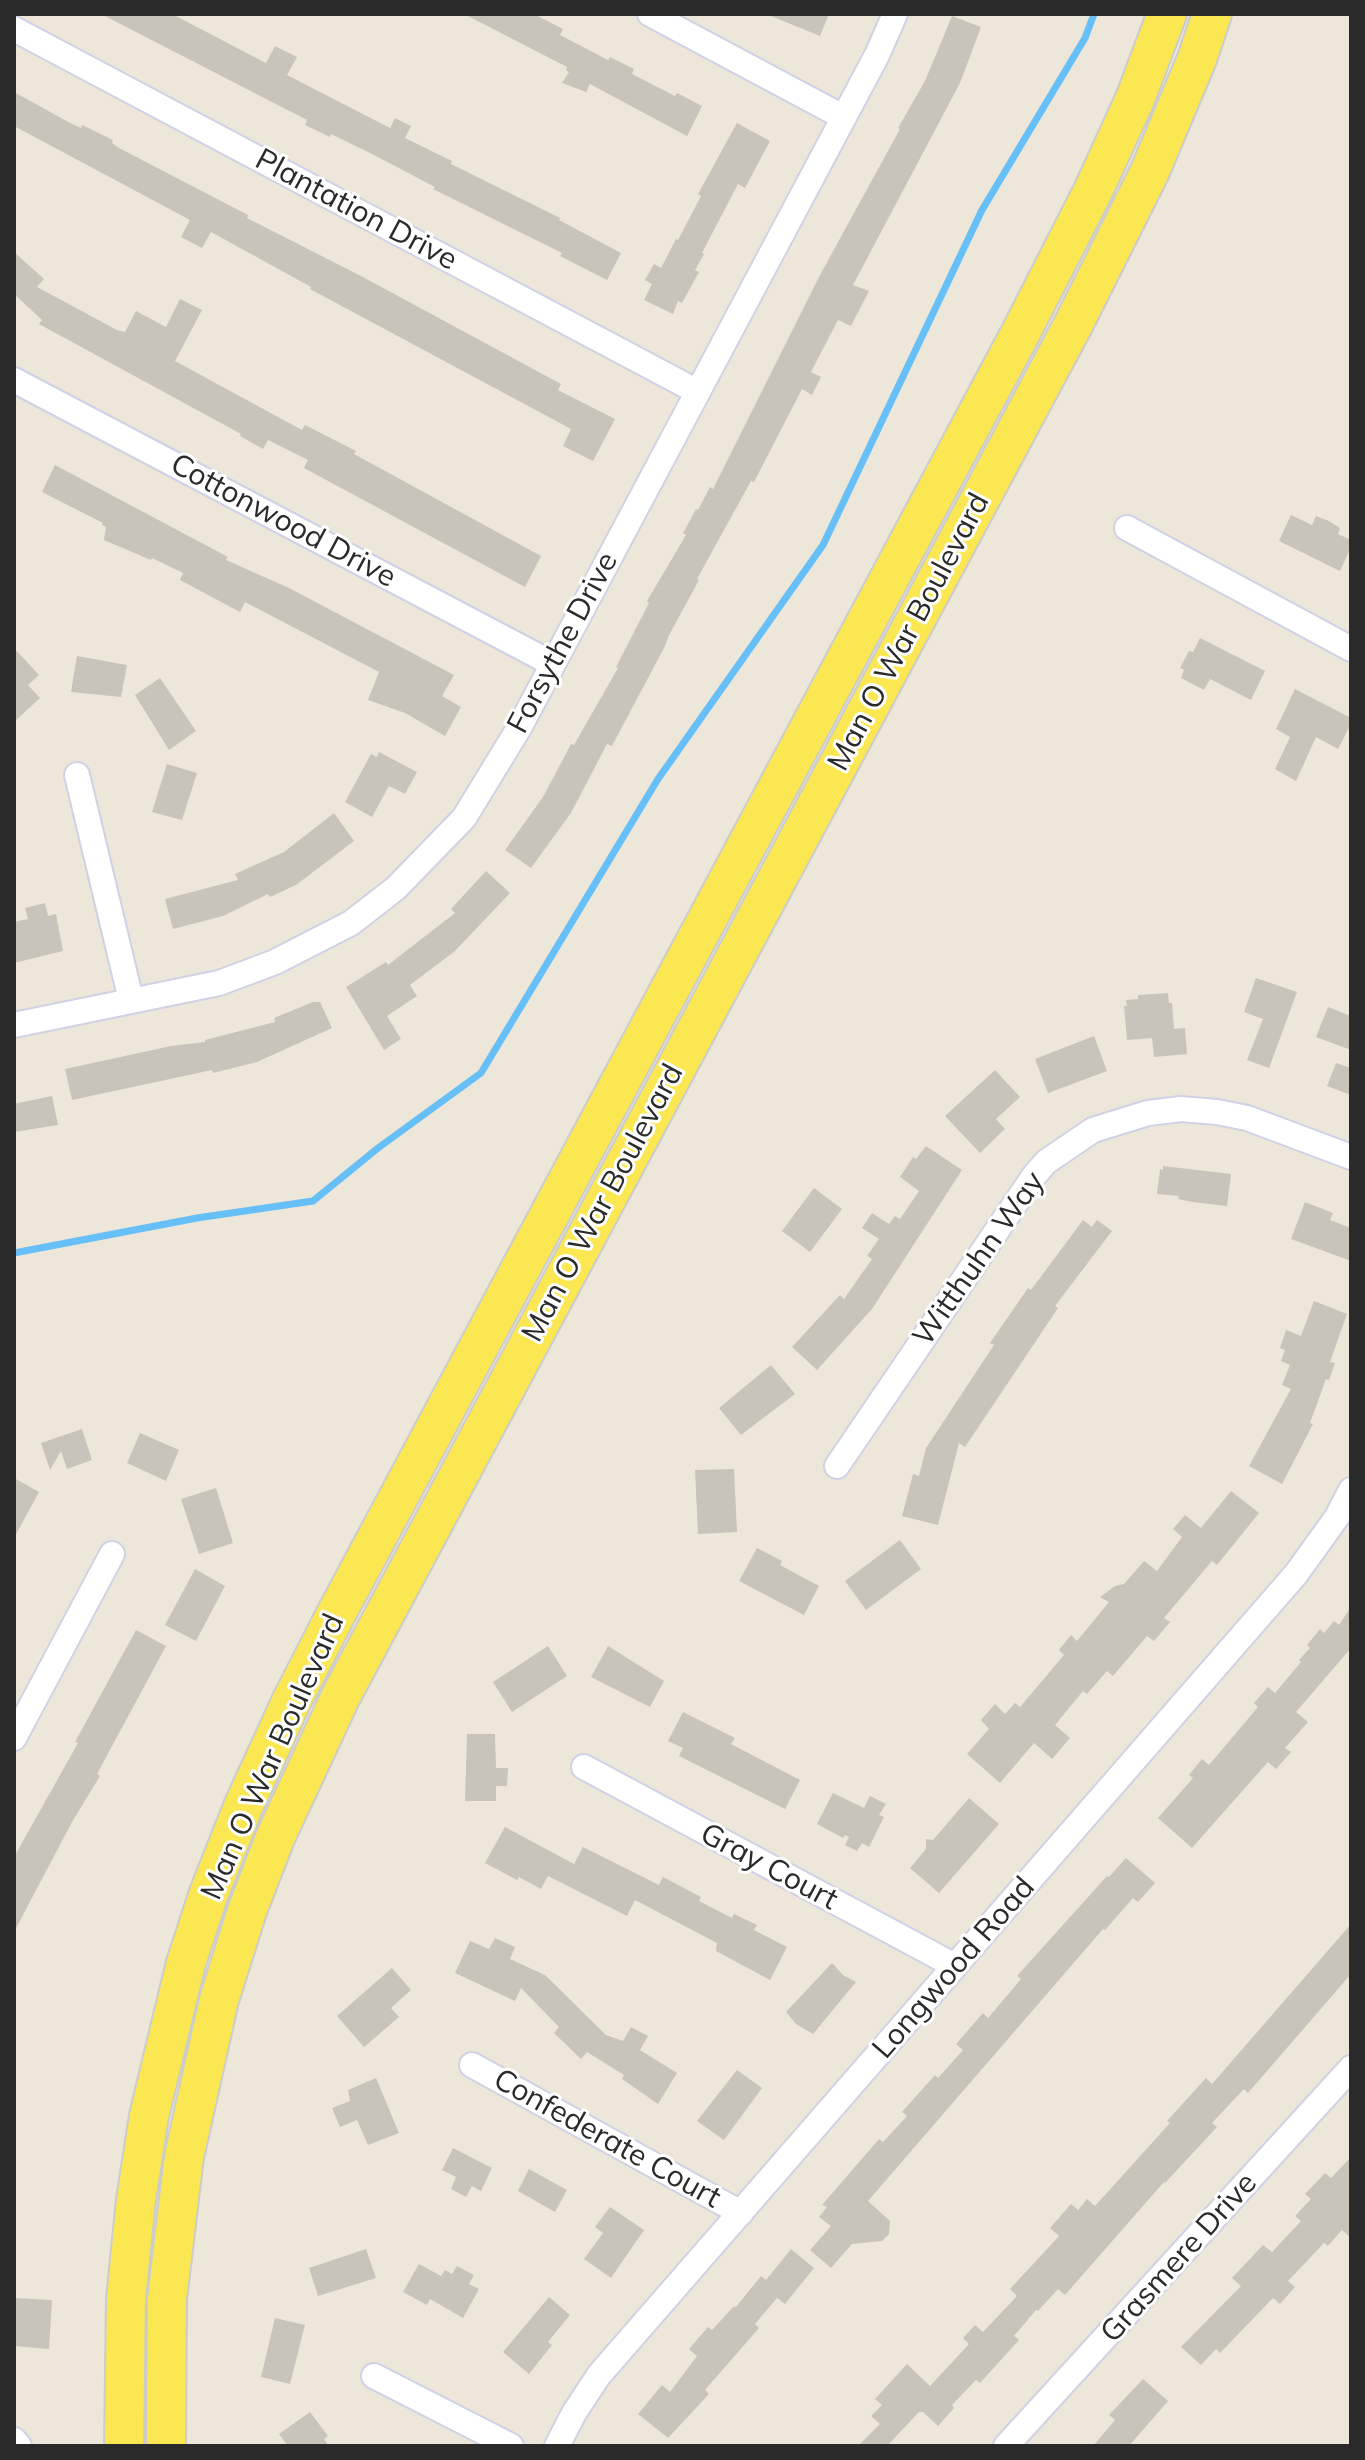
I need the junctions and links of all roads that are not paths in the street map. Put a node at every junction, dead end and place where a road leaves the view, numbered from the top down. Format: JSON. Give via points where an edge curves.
{"nodes":[{"id":1,"x":650,"y":14,"type":"edge"},
{"id":2,"x":895,"y":14,"type":"edge"},
{"id":3,"x":1167,"y":14,"type":"edge"},
{"id":4,"x":1212,"y":14,"type":"edge"},
{"id":5,"x":14,"y":29,"type":"edge"},
{"id":6,"x":843,"y":117,"type":"junction"},
{"id":7,"x":14,"y":380,"type":"edge"},
{"id":8,"x":698,"y":392,"type":"junction"},
{"id":9,"x":1127,"y":528,"type":"dead end"},
{"id":10,"x":1351,"y":649,"type":"edge"},
{"id":11,"x":551,"y":663,"type":"junction"},
{"id":12,"x":77,"y":775,"type":"dead end"},
{"id":13,"x":131,"y":1000,"type":"junction"},
{"id":14,"x":14,"y":1025,"type":"edge"},
{"id":15,"x":1351,"y":1157,"type":"edge"},
{"id":16,"x":837,"y":1466,"type":"dead end"},
{"id":17,"x":1351,"y":1490,"type":"edge"},
{"id":18,"x":112,"y":1554,"type":"dead end"},
{"id":19,"x":14,"y":1738,"type":"edge"},
{"id":20,"x":584,"y":1767,"type":"dead end"},
{"id":21,"x":955,"y":1966,"type":"junction"},
{"id":22,"x":472,"y":2065,"type":"dead end"},
{"id":23,"x":1351,"y":2068,"type":"edge"},
{"id":24,"x":741,"y":2213,"type":"junction"},
{"id":25,"x":374,"y":2376,"type":"dead end"},
{"id":26,"x":14,"y":2440,"type":"edge"},
{"id":27,"x":19,"y":2446,"type":"edge"},
{"id":28,"x":124,"y":2446,"type":"edge"},
{"id":29,"x":166,"y":2446,"type":"edge"},
{"id":30,"x":511,"y":2446,"type":"edge"},
{"id":31,"x":557,"y":2446,"type":"edge"},
{"id":32,"x":1006,"y":2446,"type":"edge"}],
"edges":[{"from":1,"to":6,"type":"street"},
{"from":2,"to":6,"type":"street","name":"Forsythe Drive"},
{"from":3,"to":28,"type":"main road","name":"Man O War Boulevard","via":[[1135,99],[1028,320],[343,1602],[243,1807],[186,1963],[149,2116],[126,2299]]},
{"from":4,"to":29,"type":"main road","name":"Man O War Boulevard","via":[[1150,171],[1073,325],[341,1696],[275,1838],[219,2000],[184,2157],[167,2299]]},
{"from":5,"to":8,"type":"street","name":"Plantation Drive"},
{"from":6,"to":8,"type":"street","name":"Forsythe Drive"},
{"from":7,"to":11,"type":"street","name":"Cottonwood Drive"},
{"from":8,"to":11,"type":"street","name":"Forsythe Drive"},
{"from":9,"to":10,"type":"street"},
{"from":11,"to":13,"type":"street","name":"Forsythe Drive","via":[[464,818],[396,888],[351,923],[275,962],[219,983]]},
{"from":12,"to":13,"type":"street"},
{"from":13,"to":14,"type":"street","name":"Forsythe Drive"},
{"from":15,"to":16,"type":"street","name":"Witthuhn Way","via":[[1217,1112],[1148,1113],[1093,1130],[1034,1176]]},
{"from":17,"to":21,"type":"street","name":"Longwood Road","via":[[1296,1574]]},
{"from":18,"to":19,"type":"street"},
{"from":20,"to":21,"type":"street","name":"Gray Court"},
{"from":21,"to":24,"type":"street","name":"Longwood Road"},
{"from":22,"to":24,"type":"street","name":"Confederate Court"},
{"from":23,"to":32,"type":"street","name":"Grasmere Drive"},
{"from":24,"to":31,"type":"street","name":"Longwood Road","via":[[599,2375]]},
{"from":25,"to":30,"type":"street"},
{"from":26,"to":27,"type":"street"}]}
